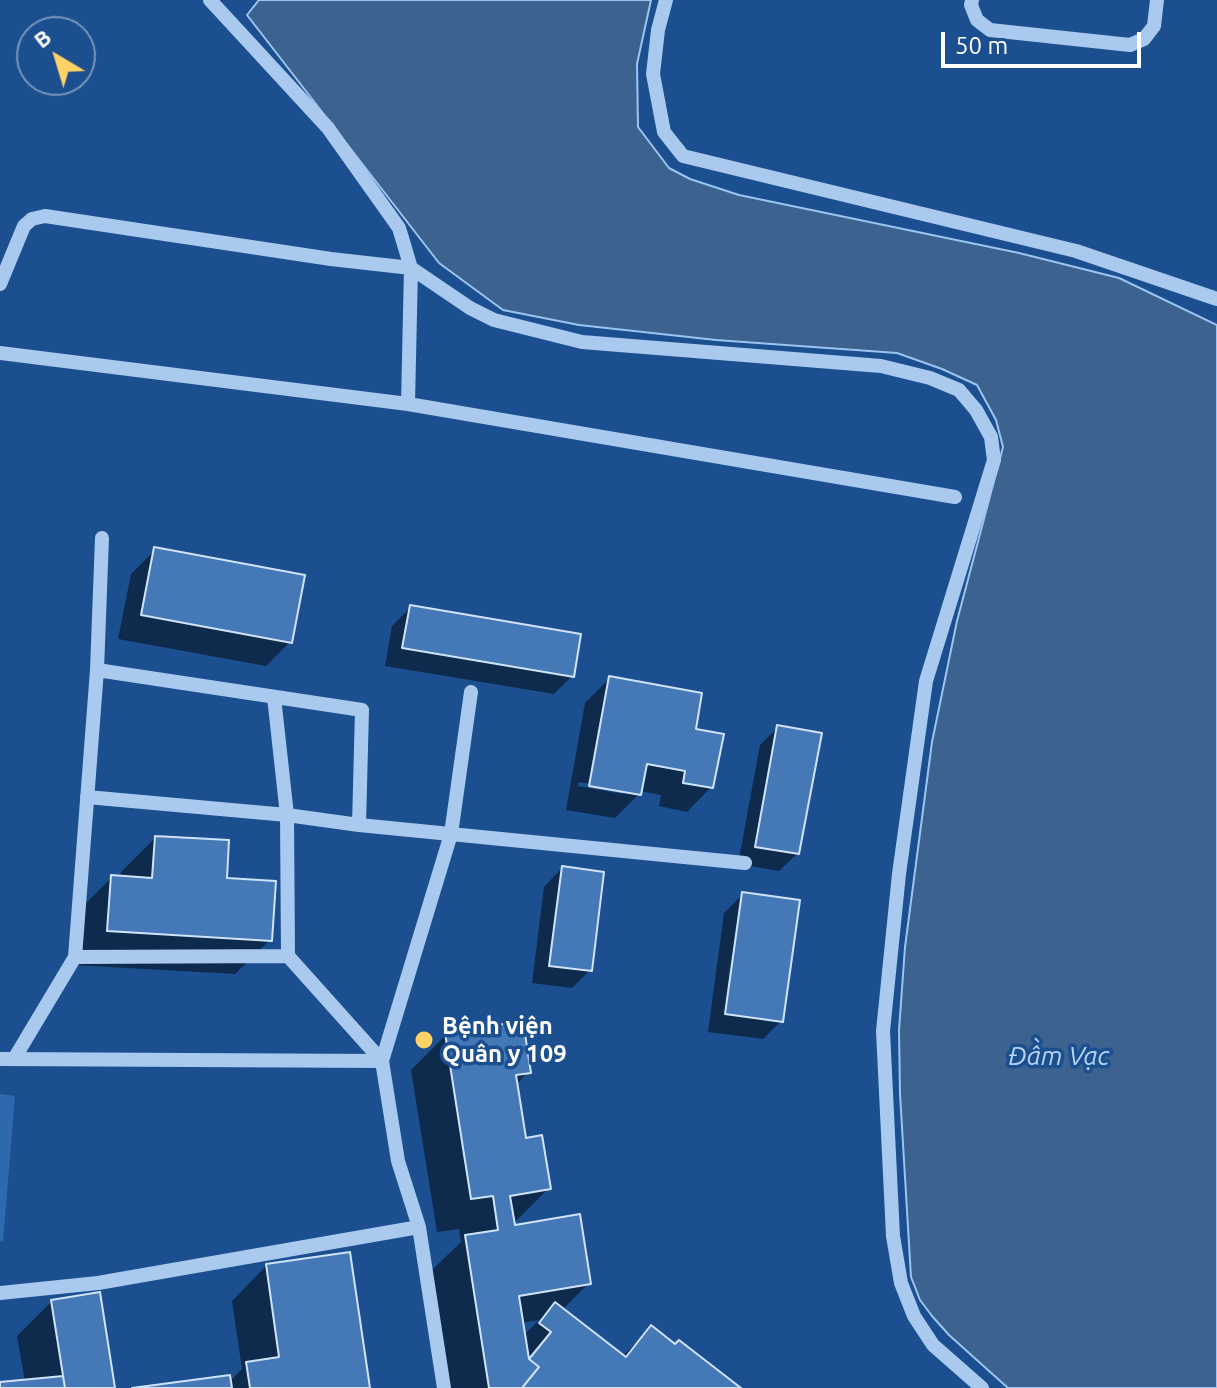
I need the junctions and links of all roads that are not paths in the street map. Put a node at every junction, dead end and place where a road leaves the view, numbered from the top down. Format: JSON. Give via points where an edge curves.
{"nodes":[{"id":1,"x":210,"y":0,"type":"edge"},
{"id":2,"x":666,"y":0,"type":"edge"},
{"id":3,"x":972,"y":0,"type":"edge"},
{"id":4,"x":1157,"y":0,"type":"edge"},
{"id":5,"x":411,"y":268,"type":"junction"},
{"id":6,"x":0,"y":284,"type":"edge"},
{"id":7,"x":1217,"y":299,"type":"edge"},
{"id":8,"x":0,"y":353,"type":"edge"},
{"id":9,"x":408,"y":404,"type":"junction"},
{"id":10,"x":955,"y":497,"type":"dead end"},
{"id":11,"x":102,"y":538,"type":"dead end"},
{"id":12,"x":97,"y":670,"type":"junction"},
{"id":13,"x":471,"y":692,"type":"dead end"},
{"id":14,"x":274,"y":697,"type":"junction"},
{"id":15,"x":87,"y":797,"type":"junction"},
{"id":16,"x":287,"y":815,"type":"junction"},
{"id":17,"x":359,"y":825,"type":"junction"},
{"id":18,"x":451,"y":834,"type":"junction"},
{"id":19,"x":745,"y":863,"type":"dead end"},
{"id":20,"x":288,"y":956,"type":"junction"},
{"id":21,"x":75,"y":957,"type":"junction"},
{"id":22,"x":7,"y":1059,"type":"edge"},
{"id":23,"x":382,"y":1061,"type":"junction"},
{"id":24,"x":419,"y":1227,"type":"junction"},
{"id":25,"x":0,"y":1293,"type":"edge"},
{"id":26,"x":444,"y":1388,"type":"edge"},
{"id":27,"x":982,"y":1388,"type":"edge"}],
"edges":[{"from":1,"to":5,"type":"street","via":[[328,128],[399,228]]},
{"from":2,"to":7,"type":"street","via":[[653,74],[664,132],[683,156],[1076,251]]},
{"from":3,"to":4,"type":"street","via":[[977,20],[990,30],[1130,45],[1154,26]]},
{"from":5,"to":6,"type":"street","via":[[45,216],[24,226]]},
{"from":5,"to":9,"type":"street"},
{"from":5,"to":27,"type":"street","via":[[494,320],[582,342],[881,366],[930,378],[959,390],[991,437],[994,460],[926,681],[883,1031],[893,1236],[901,1283],[933,1345]]},
{"from":8,"to":9,"type":"street"},
{"from":9,"to":10,"type":"street"},
{"from":11,"to":12,"type":"street"},
{"from":12,"to":14,"type":"street"},
{"from":12,"to":15,"type":"street"},
{"from":13,"to":18,"type":"street"},
{"from":14,"to":16,"type":"street"},
{"from":14,"to":17,"type":"street","via":[[362,710]]},
{"from":15,"to":16,"type":"street"},
{"from":15,"to":21,"type":"street"},
{"from":16,"to":17,"type":"street"},
{"from":16,"to":20,"type":"street"},
{"from":17,"to":18,"type":"street"},
{"from":18,"to":19,"type":"street"},
{"from":18,"to":23,"type":"street"},
{"from":20,"to":21,"type":"street"},
{"from":20,"to":23,"type":"street"},
{"from":21,"to":22,"type":"street"},
{"from":22,"to":23,"type":"street"},
{"from":23,"to":24,"type":"street","via":[[398,1161]]},
{"from":24,"to":25,"type":"street","via":[[98,1283]]},
{"from":24,"to":26,"type":"street"}]}
